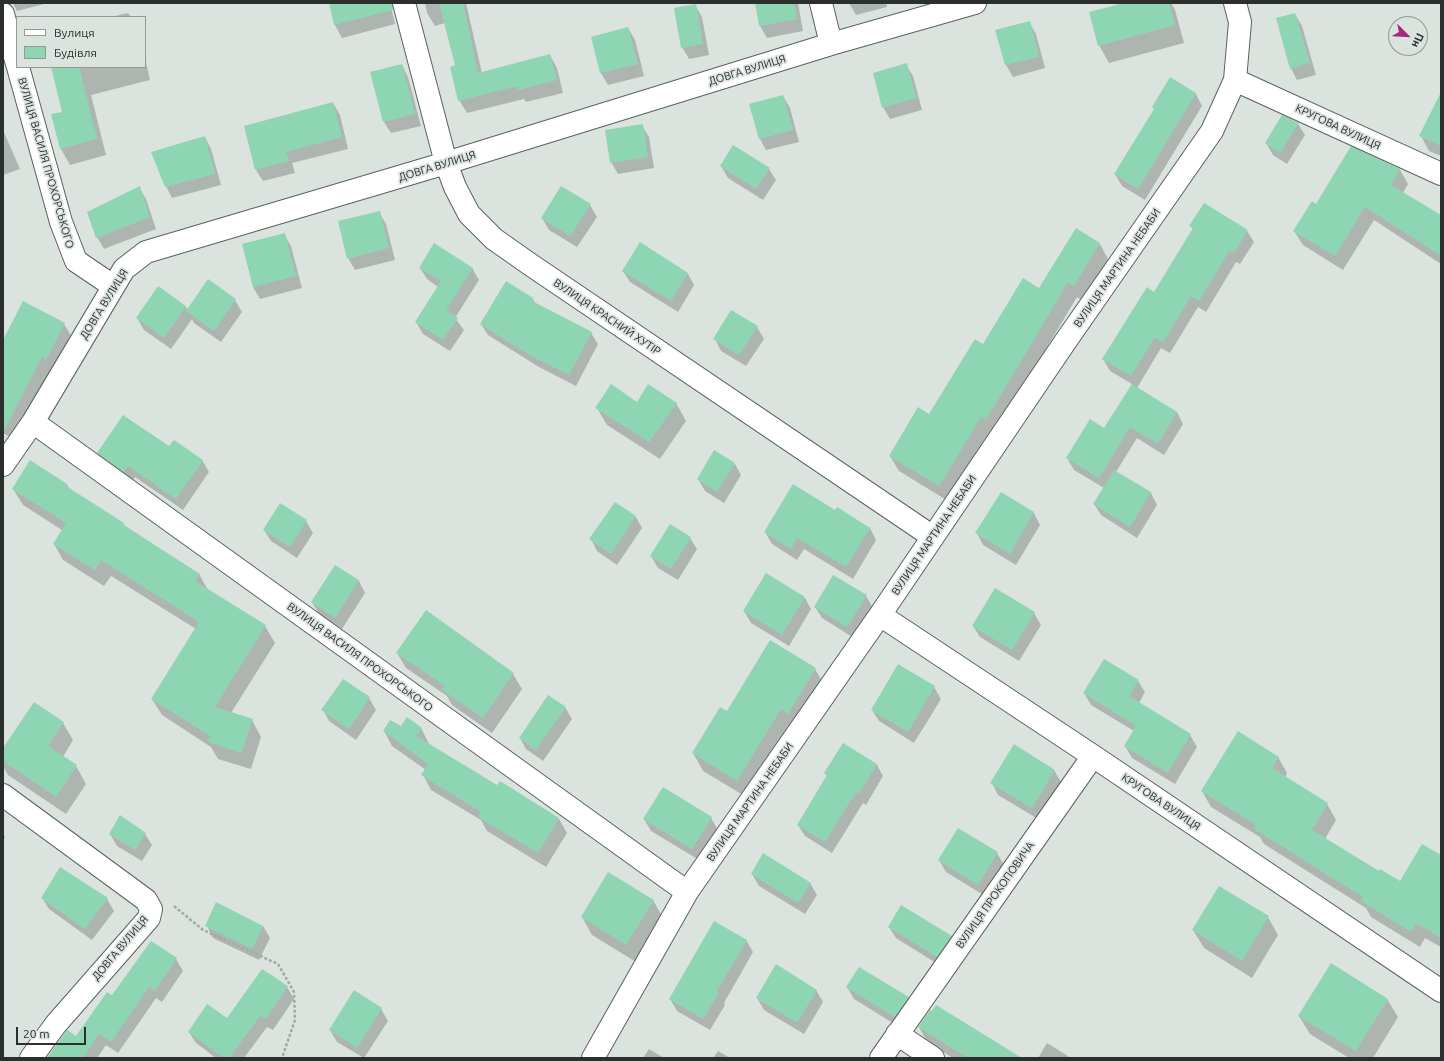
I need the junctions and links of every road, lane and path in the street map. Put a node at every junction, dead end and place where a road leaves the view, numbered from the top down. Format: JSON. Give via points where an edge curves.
{"nodes":[{"id":1,"x":404,"y":3,"type":"edge"},
{"id":2,"x":821,"y":3,"type":"edge"},
{"id":3,"x":975,"y":3,"type":"edge"},
{"id":4,"x":1235,"y":3,"type":"edge"},
{"id":5,"x":3,"y":14,"type":"edge"},
{"id":6,"x":831,"y":44,"type":"junction"},
{"id":7,"x":16,"y":60,"type":"edge"},
{"id":8,"x":18,"y":68,"type":"edge"},
{"id":9,"x":1235,"y":80,"type":"junction"},
{"id":10,"x":446,"y":163,"type":"junction"},
{"id":11,"x":1441,"y":174,"type":"edge"},
{"id":12,"x":113,"y":286,"type":"junction"},
{"id":13,"x":33,"y":422,"type":"junction"},
{"id":14,"x":3,"y":465,"type":"edge"},
{"id":15,"x":933,"y":537,"type":"junction"},
{"id":16,"x":880,"y":615,"type":"junction"},
{"id":17,"x":1093,"y":756,"type":"junction"},
{"id":18,"x":3,"y":795,"type":"edge"},
{"id":19,"x":687,"y":892,"type":"junction"},
{"id":20,"x":169,"y":902,"type":"dead end"},
{"id":21,"x":1441,"y":991,"type":"edge"},
{"id":22,"x":897,"y":1034,"type":"junction"},
{"id":23,"x":31,"y":1058,"type":"edge"},
{"id":24,"x":282,"y":1058,"type":"edge"},
{"id":25,"x":593,"y":1058,"type":"edge"},
{"id":26,"x":881,"y":1058,"type":"edge"},
{"id":27,"x":933,"y":1058,"type":"edge"}],
"edges":[{"from":1,"to":10,"type":"street","name":"ВУЛИЦЯ КРАСНИЙ ХУТІР"},
{"from":2,"to":6,"type":"street"},
{"from":3,"to":6,"type":"street","name":"ДОВГА ВУЛИЦЯ"},
{"from":4,"to":9,"type":"street","name":"ВУЛИЦЯ МАРТИНА НЕБАБИ","via":[[1240,22]]},
{"from":5,"to":7,"type":"street","name":"ВУЛИЦЯ ВАСИЛЯ ПРОХОРСЬКОГО"},
{"from":6,"to":10,"type":"street","name":"ДОВГА ВУЛИЦЯ"},
{"from":8,"to":12,"type":"street","name":"ВУЛИЦЯ ВАСИЛЯ ПРОХОРСЬКОГО","via":[[61,222],[76,261]]},
{"from":9,"to":11,"type":"street","name":"КРУГОВА ВУЛИЦЯ"},
{"from":9,"to":15,"type":"street","name":"ВУЛИЦЯ МАРТИНА НЕБАБИ","via":[[1212,131]]},
{"from":10,"to":12,"type":"street","name":"ДОВГА ВУЛИЦЯ","via":[[146,252],[124,269]]},
{"from":10,"to":15,"type":"street","name":"ВУЛИЦЯ КРАСНИЙ ХУТІР","via":[[469,214],[494,239]]},
{"from":12,"to":13,"type":"street","name":"ДОВГА ВУЛИЦЯ"},
{"from":13,"to":14,"type":"street","name":"ДОВГА ВУЛИЦЯ"},
{"from":13,"to":19,"type":"street","name":"ВУЛИЦЯ ВАСИЛЯ ПРОХОРСЬКОГО"},
{"from":15,"to":16,"type":"street","name":"ВУЛИЦЯ МАРТИНА НЕБАБИ"},
{"from":16,"to":17,"type":"street","name":"КРУГОВА ВУЛИЦЯ"},
{"from":16,"to":19,"type":"street","name":"ВУЛИЦЯ МАРТИНА НЕБАБИ"},
{"from":17,"to":21,"type":"street","name":"КРУГОВА ВУЛИЦЯ"},
{"from":17,"to":22,"type":"street","name":"ВУЛИЦЯ ПРОКОПОВИЧА"},
{"from":18,"to":23,"type":"street","name":"ДОВГА ВУЛИЦЯ","via":[[146,900],[151,909],[149,918],[56,1024]]},
{"from":19,"to":25,"type":"street","name":"ВУЛИЦЯ МАРТИНА НЕБАБИ"},
{"from":20,"to":24,"type":"path","via":[[203,930],[278,964],[294,992],[295,1020]]},
{"from":22,"to":26,"type":"street","name":"ВУЛИЦЯ ПРОКОПОВИЧА"},
{"from":22,"to":27,"type":"street"}]}
